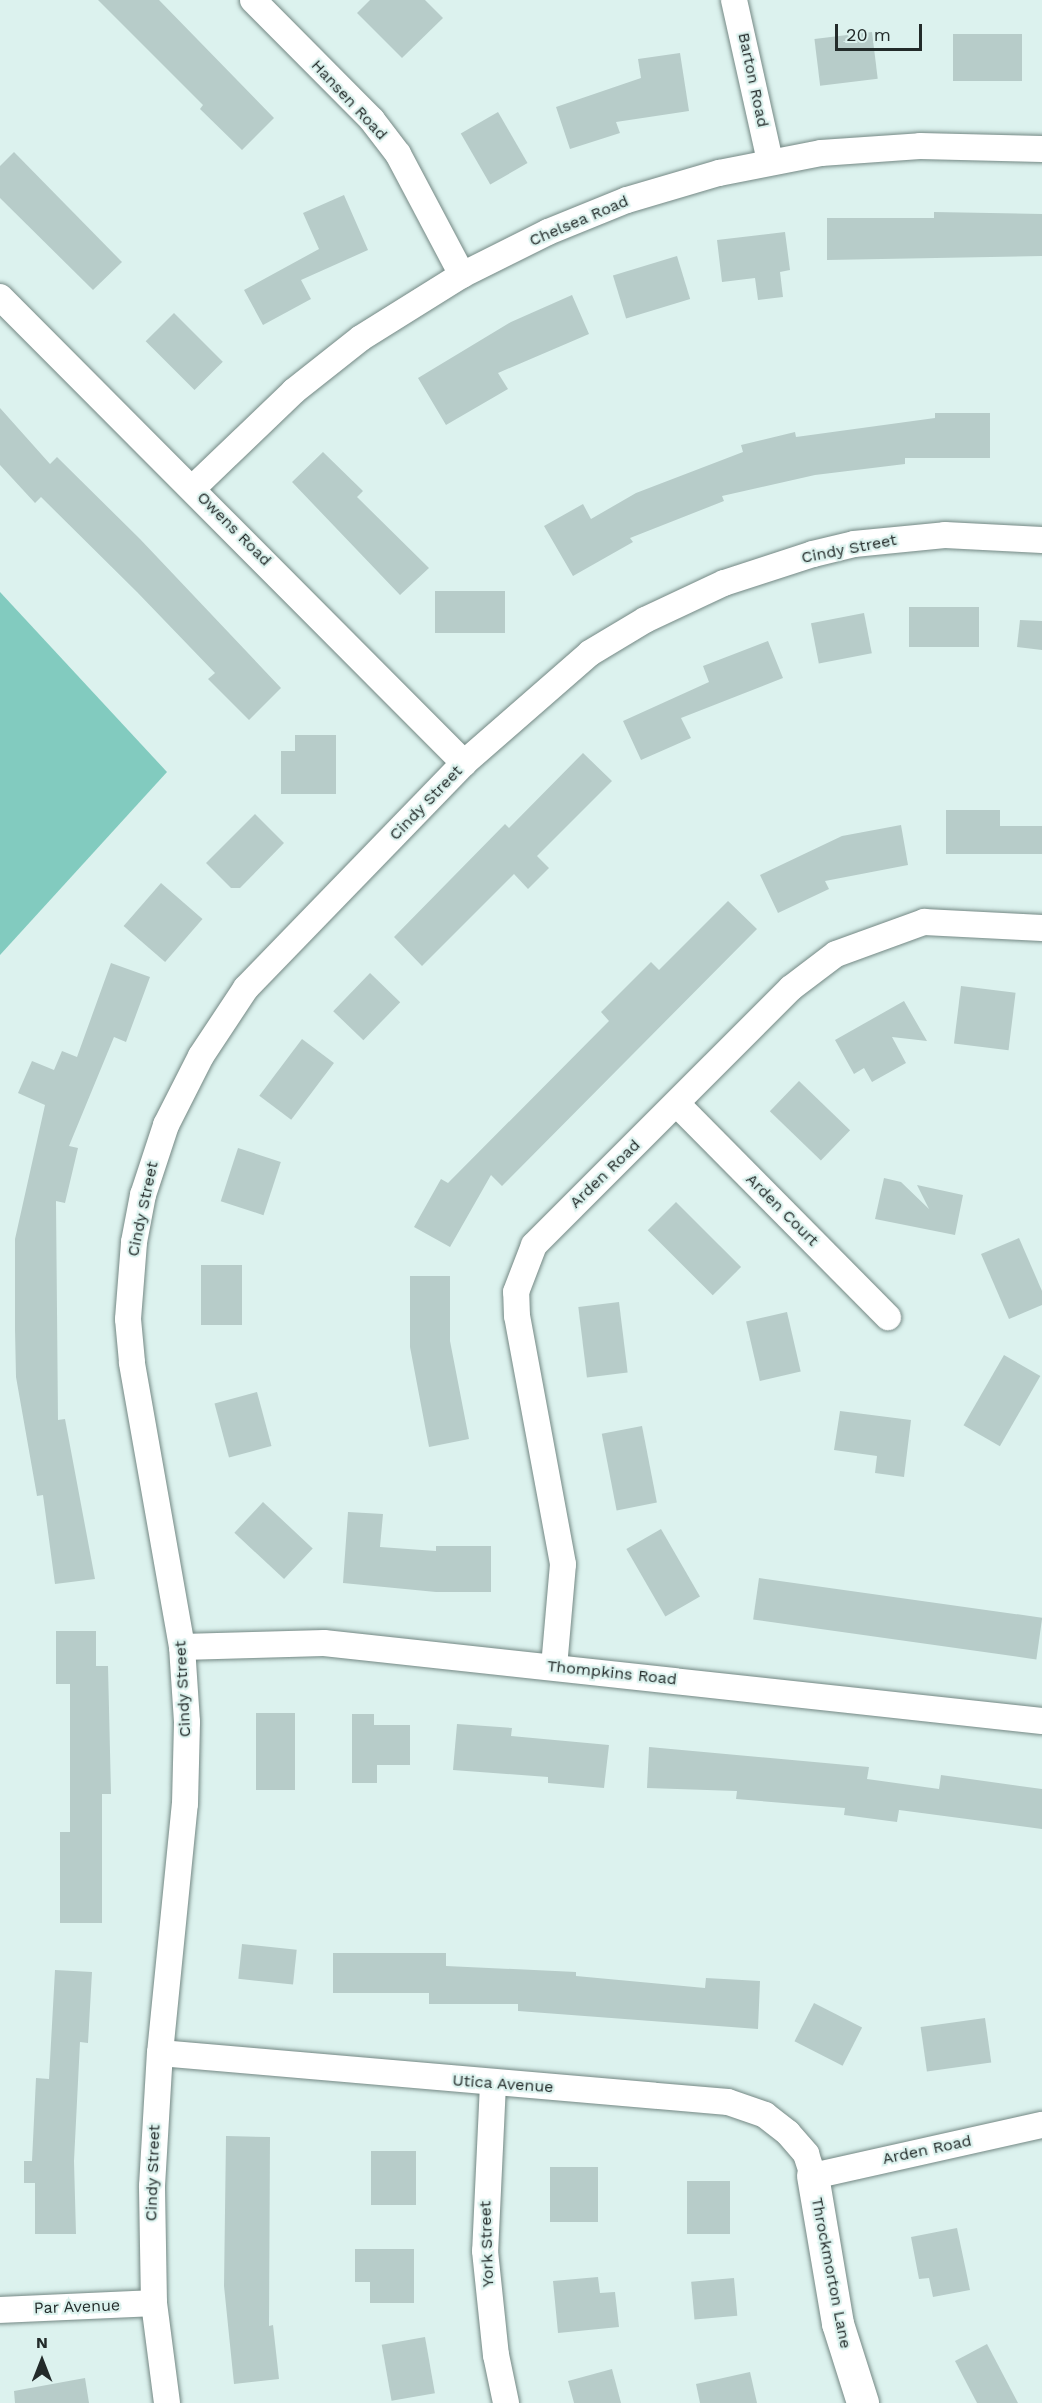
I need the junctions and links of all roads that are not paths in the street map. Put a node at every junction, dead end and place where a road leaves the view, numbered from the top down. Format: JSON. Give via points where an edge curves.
{"nodes":[{"id":1,"x":253,"y":0,"type":"edge"},
{"id":2,"x":734,"y":0,"type":"edge"},
{"id":3,"x":1042,"y":149,"type":"edge"},
{"id":4,"x":770,"y":161,"type":"junction"},
{"id":5,"x":462,"y":275,"type":"junction"},
{"id":6,"x":0,"y":297,"type":"edge"},
{"id":7,"x":193,"y":488,"type":"junction"},
{"id":8,"x":1042,"y":540,"type":"edge"},
{"id":9,"x":464,"y":763,"type":"junction"},
{"id":10,"x":1042,"y":928,"type":"edge"},
{"id":11,"x":677,"y":1104,"type":"junction"},
{"id":12,"x":888,"y":1317,"type":"dead end"},
{"id":13,"x":182,"y":1647,"type":"junction"},
{"id":14,"x":554,"y":1667,"type":"junction"},
{"id":15,"x":1042,"y":1721,"type":"edge"},
{"id":16,"x":160,"y":2053,"type":"junction"},
{"id":17,"x":492,"y":2084,"type":"junction"},
{"id":18,"x":1042,"y":2125,"type":"edge"},
{"id":19,"x":813,"y":2176,"type":"junction"},
{"id":20,"x":154,"y":2303,"type":"junction"},
{"id":21,"x":0,"y":2310,"type":"edge"},
{"id":22,"x":167,"y":2403,"type":"edge"},
{"id":23,"x":506,"y":2403,"type":"edge"},
{"id":24,"x":863,"y":2403,"type":"edge"}],
"edges":[{"from":1,"to":5,"type":"street","name":"Hansen Road","via":[[372,120],[398,154]]},
{"from":2,"to":4,"type":"street","name":"Barton Road"},
{"from":3,"to":4,"type":"street","name":"Chelsea Road","via":[[873,147]]},
{"from":4,"to":5,"type":"street","name":"Chelsea Road","via":[[627,200],[548,232]]},
{"from":5,"to":7,"type":"street","name":"Chelsea Road","via":[[328,362]]},
{"from":6,"to":7,"type":"street","name":"Owens Road"},
{"from":7,"to":9,"type":"street","name":"Owens Road"},
{"from":8,"to":9,"type":"street","name":"Cindy Street","via":[[945,535],[854,544],[773,565],[723,584],[645,620],[590,652]]},
{"from":9,"to":13,"type":"street","name":"Cindy Street","via":[[246,988],[201,1056],[153,1161],[134,1242],[128,1319],[132,1362]]},
{"from":10,"to":11,"type":"street","name":"Arden Road","via":[[924,922],[836,954],[791,988]]},
{"from":11,"to":12,"type":"street","name":"Arden Court"},
{"from":11,"to":14,"type":"street","name":"Arden Road","via":[[534,1245],[516,1292],[522,1358],[563,1564]]},
{"from":13,"to":14,"type":"street","name":"Thompkins Road","via":[[324,1643]]},
{"from":13,"to":16,"type":"street","name":"Cindy Street","via":[[187,1722],[185,1804]]},
{"from":14,"to":15,"type":"street","name":"Thompkins Road"},
{"from":16,"to":17,"type":"street","name":"Utica Avenue"},
{"from":16,"to":20,"type":"street","name":"Cindy Street","via":[[152,2197]]},
{"from":17,"to":19,"type":"street","name":"Utica Avenue","via":[[728,2102],[765,2115],[788,2133],[806,2154]]},
{"from":17,"to":23,"type":"street","name":"York Street","via":[[485,2251],[496,2355]]},
{"from":18,"to":19,"type":"street","name":"Arden Road"},
{"from":19,"to":24,"type":"street","name":"Throckmorton Lane","via":[[838,2324]]},
{"from":20,"to":21,"type":"street","name":"Par Avenue"},
{"from":20,"to":22,"type":"street","name":"Cindy Street"}]}
